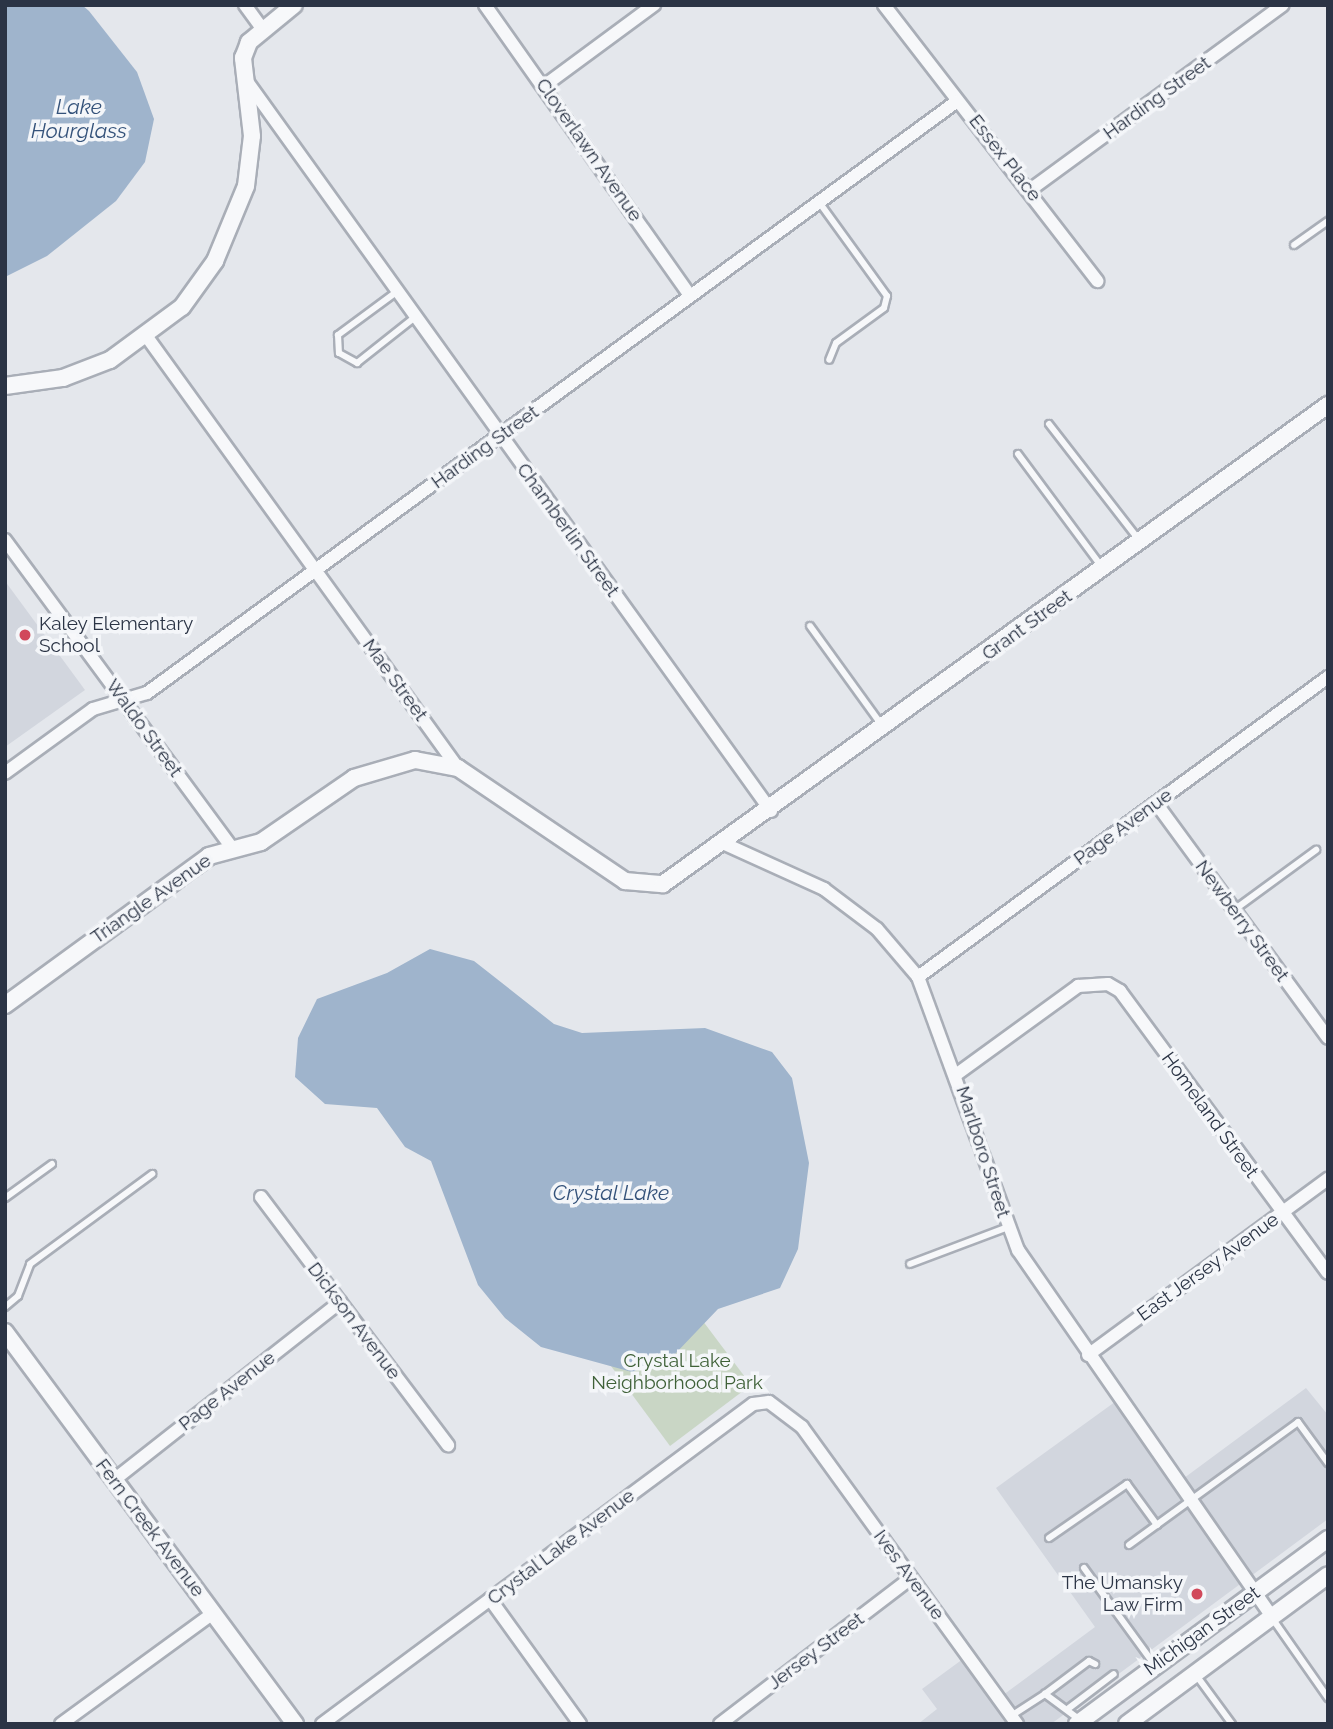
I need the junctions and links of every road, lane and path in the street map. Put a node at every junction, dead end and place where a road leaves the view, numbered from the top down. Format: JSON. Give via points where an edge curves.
{"nodes":[{"id":1,"x":245,"y":5,"type":"edge"},
{"id":2,"x":294,"y":5,"type":"edge"},
{"id":3,"x":485,"y":5,"type":"edge"},
{"id":4,"x":654,"y":5,"type":"edge"},
{"id":5,"x":884,"y":5,"type":"edge"},
{"id":6,"x":1283,"y":5,"type":"edge"},
{"id":7,"x":262,"y":28,"type":"junction"},
{"id":8,"x":244,"y":77,"type":"junction"},
{"id":9,"x":544,"y":86,"type":"junction"},
{"id":10,"x":956,"y":102,"type":"junction"},
{"id":11,"x":1030,"y":190,"type":"junction"},
{"id":12,"x":819,"y":202,"type":"junction"},
{"id":13,"x":1328,"y":221,"type":"edge"},
{"id":14,"x":1294,"y":246,"type":"dead end"},
{"id":15,"x":1097,"y":281,"type":"dead end"},
{"id":16,"x":400,"y":289,"type":"junction"},
{"id":17,"x":690,"y":296,"type":"junction"},
{"id":18,"x":419,"y":315,"type":"junction"},
{"id":19,"x":147,"y":338,"type":"junction"},
{"id":20,"x":829,"y":360,"type":"dead end"},
{"id":21,"x":5,"y":386,"type":"edge"},
{"id":22,"x":1328,"y":405,"type":"edge"},
{"id":23,"x":1049,"y":424,"type":"dead end"},
{"id":24,"x":500,"y":436,"type":"junction"},
{"id":25,"x":1017,"y":454,"type":"dead end"},
{"id":26,"x":5,"y":540,"type":"edge"},
{"id":27,"x":1140,"y":541,"type":"junction"},
{"id":28,"x":316,"y":569,"type":"junction"},
{"id":29,"x":1103,"y":569,"type":"junction"},
{"id":30,"x":810,"y":626,"type":"dead end"},
{"id":31,"x":1328,"y":677,"type":"edge"},
{"id":32,"x":123,"y":699,"type":"junction"},
{"id":33,"x":884,"y":729,"type":"junction"},
{"id":34,"x":458,"y":768,"type":"junction"},
{"id":35,"x":5,"y":773,"type":"edge"},
{"id":36,"x":1156,"y":803,"type":"junction"},
{"id":37,"x":771,"y":811,"type":"junction"},
{"id":38,"x":725,"y":844,"type":"junction"},
{"id":39,"x":232,"y":848,"type":"junction"},
{"id":40,"x":1316,"y":850,"type":"dead end"},
{"id":41,"x":1234,"y":910,"type":"junction"},
{"id":42,"x":918,"y":977,"type":"junction"},
{"id":43,"x":5,"y":1004,"type":"edge"},
{"id":44,"x":1328,"y":1038,"type":"edge"},
{"id":45,"x":957,"y":1074,"type":"junction"},
{"id":46,"x":52,"y":1164,"type":"dead end"},
{"id":47,"x":152,"y":1174,"type":"dead end"},
{"id":48,"x":1328,"y":1180,"type":"edge"},
{"id":49,"x":261,"y":1197,"type":"dead end"},
{"id":50,"x":5,"y":1198,"type":"edge"},
{"id":51,"x":1282,"y":1213,"type":"junction"},
{"id":52,"x":1008,"y":1227,"type":"junction"},
{"id":53,"x":910,"y":1264,"type":"dead end"},
{"id":54,"x":1328,"y":1273,"type":"edge"},
{"id":55,"x":340,"y":1302,"type":"junction"},
{"id":56,"x":5,"y":1307,"type":"edge"},
{"id":57,"x":5,"y":1332,"type":"edge"},
{"id":58,"x":1088,"y":1355,"type":"junction"},
{"id":59,"x":802,"y":1427,"type":"joint"},
{"id":60,"x":448,"y":1445,"type":"dead end"},
{"id":61,"x":1328,"y":1463,"type":"edge"},
{"id":62,"x":114,"y":1480,"type":"junction"},
{"id":63,"x":1192,"y":1499,"type":"junction"},
{"id":64,"x":1157,"y":1525,"type":"junction"},
{"id":65,"x":1049,"y":1538,"type":"dead end"},
{"id":66,"x":1328,"y":1539,"type":"edge"},
{"id":67,"x":1129,"y":1545,"type":"dead end"},
{"id":68,"x":1084,"y":1568,"type":"dead end"},
{"id":69,"x":1328,"y":1575,"type":"edge"},
{"id":70,"x":911,"y":1578,"type":"junction"},
{"id":71,"x":1258,"y":1590,"type":"junction"},
{"id":72,"x":490,"y":1600,"type":"junction"},
{"id":73,"x":213,"y":1613,"type":"junction"},
{"id":74,"x":1272,"y":1617,"type":"junction"},
{"id":75,"x":1095,"y":1664,"type":"dead end"},
{"id":76,"x":1156,"y":1665,"type":"junction"},
{"id":77,"x":1195,"y":1673,"type":"junction"},
{"id":78,"x":1124,"y":1689,"type":"junction"},
{"id":79,"x":1045,"y":1694,"type":"junction"},
{"id":80,"x":1328,"y":1698,"type":"edge"},
{"id":81,"x":1069,"y":1708,"type":"junction"},
{"id":82,"x":1014,"y":1720,"type":"edge"},
{"id":83,"x":1079,"y":1722,"type":"edge"},
{"id":84,"x":61,"y":1724,"type":"edge"},
{"id":85,"x":295,"y":1724,"type":"edge"},
{"id":86,"x":322,"y":1724,"type":"edge"},
{"id":87,"x":580,"y":1724,"type":"edge"},
{"id":88,"x":720,"y":1724,"type":"edge"},
{"id":89,"x":1127,"y":1724,"type":"edge"},
{"id":90,"x":1233,"y":1724,"type":"edge"}],
"edges":[{"from":1,"to":7,"type":"street"},
{"from":2,"to":7,"type":"street"},
{"from":3,"to":9,"type":"street","name":"Cloverlawn Avenue"},
{"from":4,"to":9,"type":"street"},
{"from":5,"to":10,"type":"street","name":"Essex Place"},
{"from":6,"to":11,"type":"street","name":"Harding Street"},
{"from":7,"to":8,"type":"street","via":[[249,42]]},
{"from":8,"to":16,"type":"street","name":"Chamberlin Street"},
{"from":8,"to":19,"type":"street","via":[[252,136],[234,223],[181,307]]},
{"from":9,"to":17,"type":"street","name":"Cloverlawn Avenue"},
{"from":10,"to":11,"type":"street","name":"Essex Place","via":[[972,113]]},
{"from":10,"to":12,"type":"street","name":"Harding Street"},
{"from":11,"to":15,"type":"street","name":"Essex Place"},
{"from":12,"to":17,"type":"street","name":"Harding Street"},
{"from":12,"to":20,"type":"lane","via":[[887,296],[884,308],[836,343]]},
{"from":13,"to":14,"type":"lane"},
{"from":16,"to":18,"type":"street","name":"Chamberlin Street"},
{"from":16,"to":18,"type":"lane","via":[[338,335],[335,346],[344,360],[357,363]]},
{"from":17,"to":24,"type":"street","name":"Harding Street"},
{"from":18,"to":24,"type":"street","name":"Chamberlin Street"},
{"from":19,"to":21,"type":"street","via":[[62,378]]},
{"from":19,"to":28,"type":"street","name":"Mae Street"},
{"from":22,"to":27,"type":"street","name":"Grant Street"},
{"from":23,"to":27,"type":"lane"},
{"from":24,"to":28,"type":"street","name":"Harding Street"},
{"from":24,"to":37,"type":"street","name":"Chamberlin Street"},
{"from":25,"to":29,"type":"lane"},
{"from":26,"to":32,"type":"street","name":"Waldo Street"},
{"from":27,"to":29,"type":"street","name":"Grant Street"},
{"from":28,"to":32,"type":"street","name":"Harding Street","via":[[147,693]]},
{"from":28,"to":34,"type":"street","name":"Mae Street"},
{"from":29,"to":33,"type":"street","name":"Grant Street"},
{"from":30,"to":33,"type":"lane"},
{"from":31,"to":36,"type":"street","name":"Page Avenue"},
{"from":32,"to":35,"type":"street","name":"Harding Street","via":[[93,709]]},
{"from":32,"to":39,"type":"street","name":"Waldo Street"},
{"from":33,"to":37,"type":"street","name":"Grant Street"},
{"from":34,"to":38,"type":"street","name":"Mae Street","via":[[625,881],[663,884]]},
{"from":34,"to":39,"type":"street","name":"Triangle Avenue","via":[[415,760],[354,778],[261,842]]},
{"from":36,"to":41,"type":"street","name":"Newberry Street"},
{"from":36,"to":42,"type":"street","name":"Page Avenue"},
{"from":37,"to":38,"type":"street","name":"Grant Street"},
{"from":38,"to":42,"type":"street","name":"Marlboro Street","via":[[824,889],[877,929]]},
{"from":39,"to":43,"type":"street","name":"Triangle Avenue","via":[[209,856]]},
{"from":40,"to":41,"type":"lane"},
{"from":41,"to":44,"type":"street","name":"Newberry Street"},
{"from":42,"to":45,"type":"street","name":"Marlboro Street"},
{"from":45,"to":51,"type":"street","name":"Homeland Street","via":[[1078,986],[1094,982],[1120,991]]},
{"from":45,"to":52,"type":"street","name":"Marlboro Street"},
{"from":46,"to":50,"type":"lane"},
{"from":47,"to":56,"type":"lane","via":[[30,1264],[18,1296]]},
{"from":48,"to":51,"type":"street","name":"East Jersey Avenue"},
{"from":49,"to":55,"type":"street","name":"Dickson Avenue"},
{"from":51,"to":54,"type":"street","name":"Homeland Street"},
{"from":51,"to":58,"type":"street","name":"East Jersey Avenue"},
{"from":52,"to":53,"type":"lane"},
{"from":52,"to":58,"type":"street","name":"Marlboro Street"},
{"from":55,"to":60,"type":"street","name":"Dickson Avenue"},
{"from":55,"to":62,"type":"street","name":"Page Avenue"},
{"from":57,"to":62,"type":"street","name":"Fern Creek Avenue"},
{"from":58,"to":63,"type":"street","name":"Marlboro Street"},
{"from":59,"to":70,"type":"street","name":"Ives Avenue"},
{"from":59,"to":72,"type":"street","name":"Crystal Lake Avenue","via":[[786,1409],[753,1404]]},
{"from":61,"to":63,"type":"lane","via":[[1298,1422]]},
{"from":62,"to":73,"type":"street","name":"Fern Creek Avenue"},
{"from":63,"to":64,"type":"lane"},
{"from":63,"to":71,"type":"street","name":"Marlboro Street"},
{"from":64,"to":65,"type":"lane","via":[[1127,1484]]},
{"from":64,"to":67,"type":"lane"},
{"from":66,"to":71,"type":"street","name":"Michigan Street"},
{"from":68,"to":76,"type":"lane"},
{"from":69,"to":74,"type":"street","name":"Michigan Street"},
{"from":70,"to":82,"type":"street","name":"Ives Avenue"},
{"from":70,"to":88,"type":"street","name":"Jersey Street"},
{"from":71,"to":74,"type":"street","name":"Marlboro Street"},
{"from":71,"to":76,"type":"street","name":"Michigan Street"},
{"from":72,"to":86,"type":"street","name":"Crystal Lake Avenue"},
{"from":72,"to":87,"type":"street"},
{"from":73,"to":84,"type":"street"},
{"from":73,"to":85,"type":"street","name":"Fern Creek Avenue"},
{"from":74,"to":77,"type":"street","name":"Michigan Street"},
{"from":74,"to":80,"type":"lane"},
{"from":75,"to":79,"type":"lane"},
{"from":76,"to":78,"type":"street","name":"Michigan Street"},
{"from":77,"to":89,"type":"street","name":"Michigan Street"},
{"from":77,"to":90,"type":"lane"},
{"from":78,"to":81,"type":"lane","via":[[1113,1673]]},
{"from":78,"to":83,"type":"street","name":"Michigan Street"},
{"from":79,"to":81,"type":"lane"},
{"from":79,"to":82,"type":"lane"},
{"from":81,"to":83,"type":"lane"}]}
